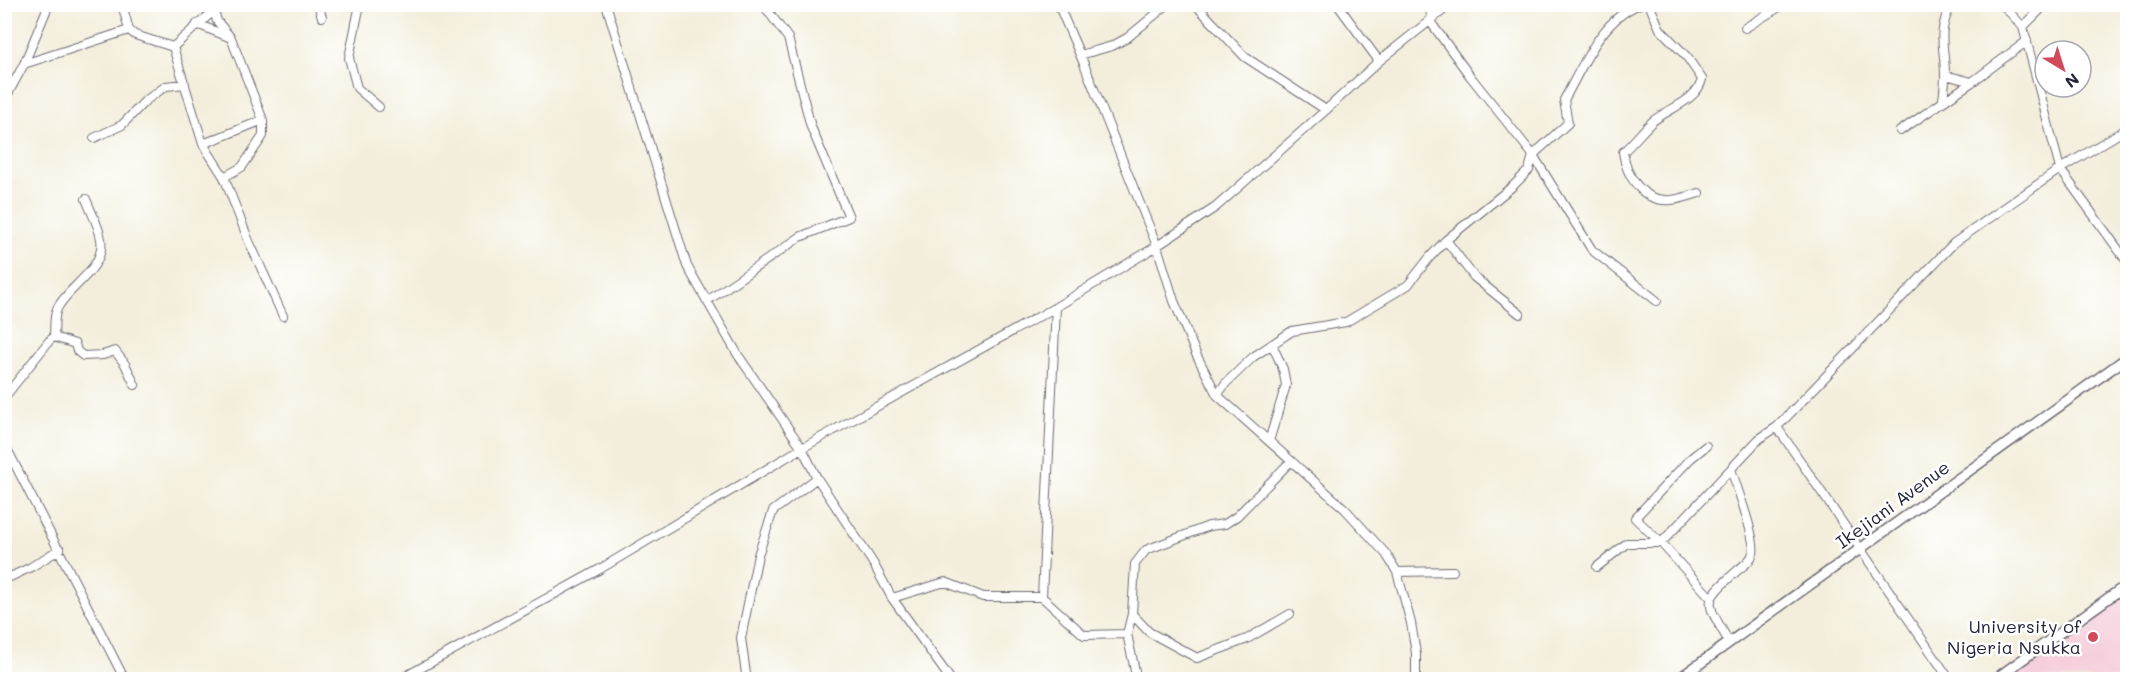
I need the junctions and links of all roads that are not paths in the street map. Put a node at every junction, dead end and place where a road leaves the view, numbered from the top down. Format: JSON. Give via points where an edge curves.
{"nodes":[{"id":1,"x":49,"y":4,"type":"edge"},
{"id":2,"x":122,"y":4,"type":"edge"},
{"id":3,"x":211,"y":4,"type":"edge"},
{"id":4,"x":318,"y":4,"type":"edge"},
{"id":5,"x":360,"y":4,"type":"edge"},
{"id":6,"x":606,"y":4,"type":"edge"},
{"id":7,"x":759,"y":4,"type":"edge"},
{"id":8,"x":1058,"y":4,"type":"edge"},
{"id":9,"x":1168,"y":4,"type":"edge"},
{"id":10,"x":1195,"y":4,"type":"edge"},
{"id":11,"x":1337,"y":4,"type":"edge"},
{"id":12,"x":1426,"y":4,"type":"edge"},
{"id":13,"x":1451,"y":4,"type":"edge"},
{"id":14,"x":1640,"y":4,"type":"edge"},
{"id":15,"x":1649,"y":4,"type":"edge"},
{"id":16,"x":1784,"y":4,"type":"edge"},
{"id":17,"x":1951,"y":4,"type":"edge"},
{"id":18,"x":2002,"y":4,"type":"edge"},
{"id":19,"x":2046,"y":4,"type":"edge"},
{"id":20,"x":322,"y":17,"type":"dead end"},
{"id":21,"x":1431,"y":19,"type":"junction"},
{"id":22,"x":197,"y":24,"type":"junction"},
{"id":23,"x":2023,"y":27,"type":"junction"},
{"id":24,"x":1745,"y":28,"type":"dead end"},
{"id":25,"x":129,"y":30,"type":"junction"},
{"id":26,"x":231,"y":38,"type":"junction"},
{"id":27,"x":2027,"y":41,"type":"junction"},
{"id":28,"x":173,"y":47,"type":"junction"},
{"id":29,"x":1080,"y":55,"type":"junction"},
{"id":30,"x":1379,"y":61,"type":"junction"},
{"id":31,"x":24,"y":64,"type":"junction"},
{"id":32,"x":1945,"y":75,"type":"junction"},
{"id":33,"x":1972,"y":82,"type":"junction"},
{"id":34,"x":185,"y":84,"type":"junction"},
{"id":35,"x":1943,"y":100,"type":"junction"},
{"id":36,"x":4,"y":101,"type":"edge"},
{"id":37,"x":380,"y":107,"type":"dead end"},
{"id":38,"x":1326,"y":111,"type":"junction"},
{"id":39,"x":263,"y":120,"type":"junction"},
{"id":40,"x":2127,"y":128,"type":"edge"},
{"id":41,"x":1900,"y":131,"type":"dead end"},
{"id":42,"x":94,"y":138,"type":"dead end"},
{"id":43,"x":203,"y":144,"type":"junction"},
{"id":44,"x":1533,"y":155,"type":"junction"},
{"id":45,"x":2060,"y":169,"type":"junction"},
{"id":46,"x":224,"y":177,"type":"junction"},
{"id":47,"x":1699,"y":193,"type":"dead end"},
{"id":48,"x":86,"y":199,"type":"dead end"},
{"id":49,"x":1446,"y":240,"type":"junction"},
{"id":50,"x":1157,"y":246,"type":"junction"},
{"id":51,"x":2127,"y":263,"type":"edge"},
{"id":52,"x":706,"y":301,"type":"junction"},
{"id":53,"x":1657,"y":301,"type":"dead end"},
{"id":54,"x":1056,"y":307,"type":"junction"},
{"id":55,"x":1520,"y":314,"type":"dead end"},
{"id":56,"x":283,"y":316,"type":"dead end"},
{"id":57,"x":54,"y":337,"type":"junction"},
{"id":58,"x":1272,"y":344,"type":"junction"},
{"id":59,"x":2127,"y":357,"type":"edge"},
{"id":60,"x":135,"y":385,"type":"dead end"},
{"id":61,"x":1217,"y":395,"type":"junction"},
{"id":62,"x":4,"y":398,"type":"edge"},
{"id":63,"x":1777,"y":427,"type":"junction"},
{"id":64,"x":1269,"y":441,"type":"junction"},
{"id":65,"x":4,"y":443,"type":"edge"},
{"id":66,"x":1706,"y":446,"type":"dead end"},
{"id":67,"x":802,"y":448,"type":"junction"},
{"id":68,"x":1291,"y":461,"type":"junction"},
{"id":69,"x":1731,"y":469,"type":"junction"},
{"id":70,"x":817,"y":478,"type":"junction"},
{"id":71,"x":1661,"y":543,"type":"junction"},
{"id":72,"x":60,"y":549,"type":"junction"},
{"id":73,"x":1860,"y":550,"type":"junction"},
{"id":74,"x":1596,"y":567,"type":"dead end"},
{"id":75,"x":1453,"y":571,"type":"dead end"},
{"id":76,"x":1397,"y":572,"type":"junction"},
{"id":77,"x":4,"y":580,"type":"edge"},
{"id":78,"x":2127,"y":584,"type":"edge"},
{"id":79,"x":1042,"y":597,"type":"junction"},
{"id":80,"x":892,"y":598,"type":"junction"},
{"id":81,"x":1711,"y":598,"type":"junction"},
{"id":82,"x":1132,"y":614,"type":"junction"},
{"id":83,"x":1290,"y":614,"type":"dead end"},
{"id":84,"x":1127,"y":634,"type":"junction"},
{"id":85,"x":1729,"y":642,"type":"junction"},
{"id":86,"x":125,"y":680,"type":"edge"},
{"id":87,"x":399,"y":680,"type":"edge"},
{"id":88,"x":745,"y":680,"type":"edge"},
{"id":89,"x":951,"y":680,"type":"edge"},
{"id":90,"x":1137,"y":680,"type":"edge"},
{"id":91,"x":1416,"y":680,"type":"edge"},
{"id":92,"x":1677,"y":680,"type":"edge"},
{"id":93,"x":1950,"y":680,"type":"edge"},
{"id":94,"x":1994,"y":680,"type":"edge"}],
"edges":[{"from":1,"to":31,"type":"street"},
{"from":2,"to":25,"type":"street"},
{"from":3,"to":22,"type":"street","via":[[209,15]]},
{"from":3,"to":26,"type":"street","via":[[217,21]]},
{"from":4,"to":20,"type":"street"},
{"from":5,"to":37,"type":"street","via":[[349,58],[357,88]]},
{"from":6,"to":52,"type":"street","via":[[687,266]]},
{"from":7,"to":52,"type":"street","via":[[788,39],[811,127],[849,217],[800,237]]},
{"from":8,"to":29,"type":"street"},
{"from":9,"to":29,"type":"street","via":[[1127,38]]},
{"from":10,"to":38,"type":"street","via":[[1245,57]]},
{"from":11,"to":30,"type":"street"},
{"from":12,"to":21,"type":"street"},
{"from":13,"to":21,"type":"street"},
{"from":14,"to":44,"type":"street","via":[[1614,20],[1593,48],[1564,100],[1568,123]]},
{"from":15,"to":47,"type":"street","via":[[1660,29],[1702,79],[1694,93],[1639,134],[1623,152],[1625,164],[1634,183],[1651,197],[1668,201]]},
{"from":16,"to":24,"type":"street"},
{"from":17,"to":32,"type":"street","via":[[1942,28]]},
{"from":18,"to":23,"type":"street"},
{"from":19,"to":23,"type":"street"},
{"from":21,"to":30,"type":"street"},
{"from":21,"to":44,"type":"street"},
{"from":22,"to":26,"type":"street"},
{"from":22,"to":28,"type":"street"},
{"from":23,"to":27,"type":"street"},
{"from":25,"to":28,"type":"street"},
{"from":25,"to":31,"type":"street"},
{"from":26,"to":39,"type":"street"},
{"from":27,"to":33,"type":"street"},
{"from":27,"to":45,"type":"street"},
{"from":28,"to":34,"type":"street"},
{"from":29,"to":50,"type":"street"},
{"from":30,"to":38,"type":"street"},
{"from":31,"to":36,"type":"street"},
{"from":32,"to":33,"type":"street"},
{"from":32,"to":35,"type":"street"},
{"from":33,"to":35,"type":"street"},
{"from":34,"to":42,"type":"street","via":[[166,87],[145,101],[122,125]]},
{"from":34,"to":43,"type":"street"},
{"from":35,"to":41,"type":"street"},
{"from":38,"to":50,"type":"street","via":[[1216,207]]},
{"from":39,"to":43,"type":"street"},
{"from":39,"to":46,"type":"street","via":[[263,136],[242,167]]},
{"from":40,"to":45,"type":"street"},
{"from":43,"to":46,"type":"street"},
{"from":44,"to":49,"type":"street","via":[[1529,170],[1513,186]]},
{"from":44,"to":53,"type":"street","via":[[1592,250]]},
{"from":45,"to":51,"type":"street"},
{"from":45,"to":63,"type":"street","via":[[1954,243]]},
{"from":46,"to":56,"type":"street"},
{"from":48,"to":57,"type":"street","via":[[101,240],[100,249],[83,280],[57,310]]},
{"from":49,"to":55,"type":"street","via":[[1474,277]]},
{"from":49,"to":58,"type":"street","via":[[1413,280],[1346,322],[1292,332]]},
{"from":50,"to":54,"type":"street"},
{"from":50,"to":61,"type":"street","via":[[1174,301]]},
{"from":52,"to":67,"type":"street"},
{"from":54,"to":67,"type":"street"},
{"from":54,"to":79,"type":"street"},
{"from":57,"to":60,"type":"street","via":[[75,344],[76,351],[83,356],[115,351]]},
{"from":57,"to":62,"type":"street"},
{"from":58,"to":61,"type":"street","via":[[1253,357]]},
{"from":58,"to":64,"type":"street","via":[[1286,385]]},
{"from":59,"to":73,"type":"street","name":"Ikejiani Avenue"},
{"from":61,"to":64,"type":"street"},
{"from":63,"to":69,"type":"street","via":[[1759,439]]},
{"from":63,"to":73,"type":"street"},
{"from":64,"to":68,"type":"street"},
{"from":65,"to":72,"type":"street"},
{"from":66,"to":71,"type":"street","via":[[1635,518]]},
{"from":67,"to":70,"type":"street"},
{"from":67,"to":87,"type":"street","via":[[600,569]]},
{"from":68,"to":76,"type":"street","via":[[1345,509]]},
{"from":68,"to":82,"type":"street","via":[[1225,524],[1209,526],[1146,550],[1135,564]]},
{"from":69,"to":71,"type":"street"},
{"from":69,"to":81,"type":"street","via":[[1755,545],[1749,561]]},
{"from":70,"to":80,"type":"street"},
{"from":70,"to":88,"type":"street","via":[[772,511],[758,555],[741,638]]},
{"from":71,"to":74,"type":"street","via":[[1627,543]]},
{"from":71,"to":81,"type":"street"},
{"from":72,"to":77,"type":"street"},
{"from":72,"to":86,"type":"street"},
{"from":73,"to":85,"type":"street","name":"Ikejiani Avenue"},
{"from":73,"to":93,"type":"street"},
{"from":75,"to":76,"type":"street"},
{"from":76,"to":91,"type":"street","via":[[1411,623]]},
{"from":78,"to":94,"type":"street"},
{"from":79,"to":80,"type":"street","via":[[982,597],[945,582]]},
{"from":79,"to":84,"type":"street","via":[[1084,635]]},
{"from":80,"to":89,"type":"street"},
{"from":81,"to":85,"type":"street","via":[[1710,606]]},
{"from":82,"to":83,"type":"street","via":[[1149,632],[1197,658],[1247,639]]},
{"from":82,"to":84,"type":"street"},
{"from":84,"to":90,"type":"street"},
{"from":85,"to":92,"type":"street","name":"Ikejiani Avenue"}]}
